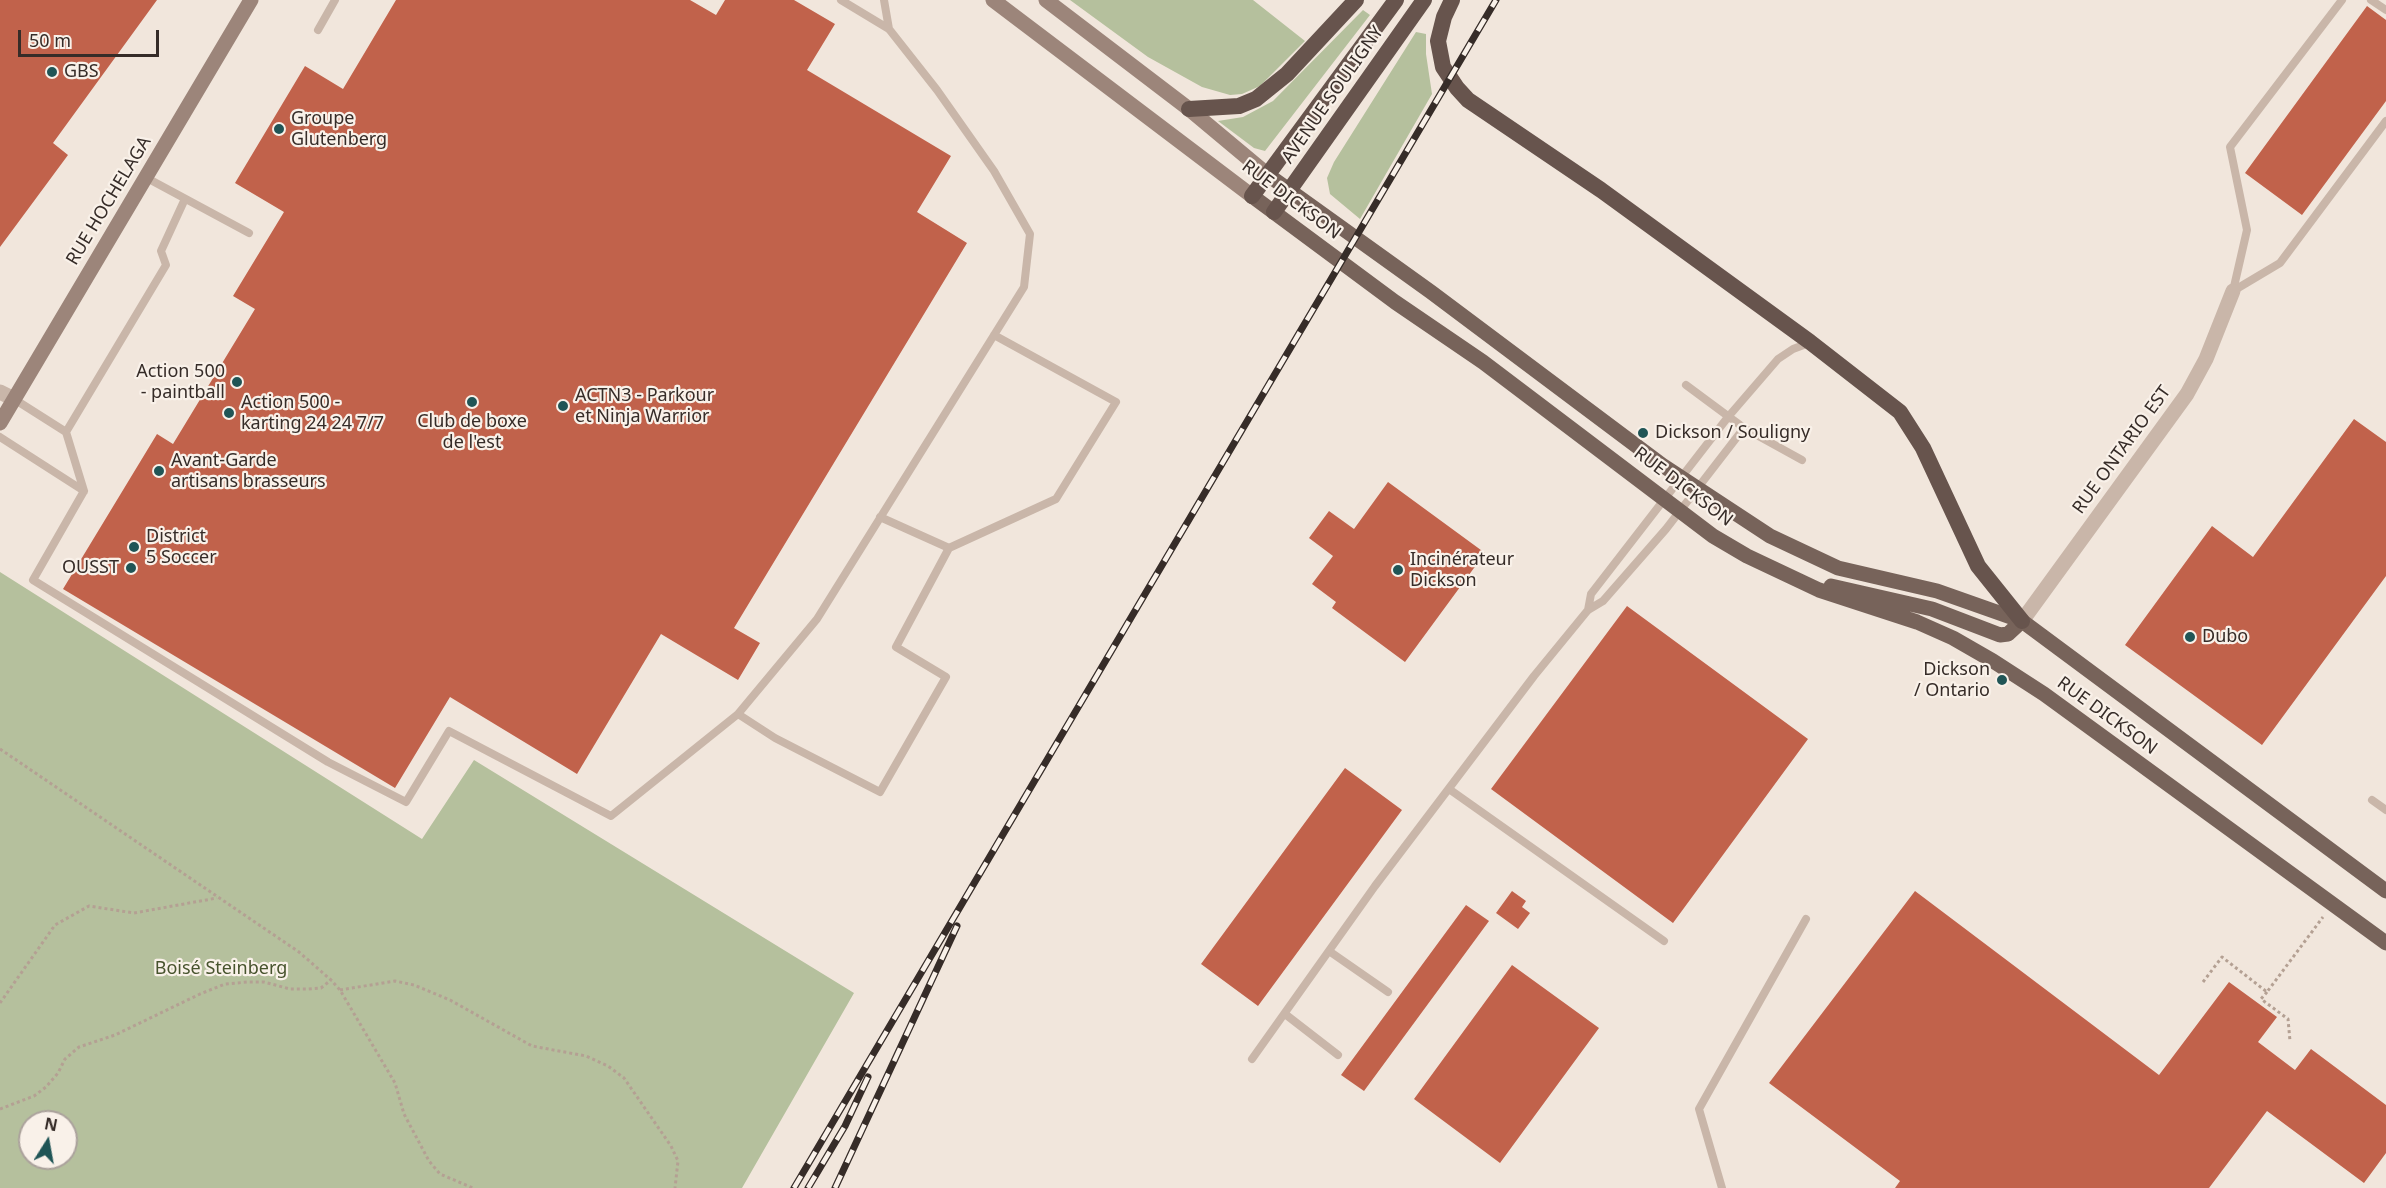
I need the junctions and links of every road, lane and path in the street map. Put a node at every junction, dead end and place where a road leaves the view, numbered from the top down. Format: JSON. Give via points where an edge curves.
{"nodes":[{"id":1,"x":251,"y":0,"type":"edge"},
{"id":2,"x":335,"y":0,"type":"edge"},
{"id":3,"x":841,"y":0,"type":"edge"},
{"id":4,"x":884,"y":0,"type":"edge"},
{"id":5,"x":993,"y":0,"type":"edge"},
{"id":6,"x":1047,"y":0,"type":"edge"},
{"id":7,"x":1356,"y":0,"type":"edge"},
{"id":8,"x":1395,"y":0,"type":"edge"},
{"id":9,"x":1424,"y":0,"type":"edge"},
{"id":10,"x":1452,"y":0,"type":"edge"},
{"id":11,"x":2342,"y":0,"type":"edge"},
{"id":12,"x":2371,"y":0,"type":"edge"},
{"id":13,"x":2386,"y":10,"type":"edge"},
{"id":14,"x":889,"y":28,"type":"junction"},
{"id":15,"x":318,"y":30,"type":"dead end"},
{"id":16,"x":1189,"y":109,"type":"junction"},
{"id":17,"x":2386,"y":121,"type":"edge"},
{"id":18,"x":1268,"y":175,"type":"junction"},
{"id":19,"x":146,"y":177,"type":"junction"},
{"id":20,"x":1289,"y":190,"type":"junction"},
{"id":21,"x":1252,"y":196,"type":"junction"},
{"id":22,"x":184,"y":201,"type":"junction"},
{"id":23,"x":1274,"y":212,"type":"junction"},
{"id":24,"x":249,"y":233,"type":"dead end"},
{"id":25,"x":2233,"y":291,"type":"junction"},
{"id":26,"x":994,"y":335,"type":"junction"},
{"id":27,"x":1810,"y":342,"type":"junction"},
{"id":28,"x":1686,"y":385,"type":"dead end"},
{"id":29,"x":0,"y":392,"type":"edge"},
{"id":30,"x":14,"y":399,"type":"junction"},
{"id":31,"x":1728,"y":417,"type":"junction"},
{"id":32,"x":0,"y":423,"type":"edge"},
{"id":33,"x":1744,"y":428,"type":"junction"},
{"id":34,"x":66,"y":432,"type":"junction"},
{"id":35,"x":0,"y":437,"type":"edge"},
{"id":36,"x":1802,"y":460,"type":"dead end"},
{"id":37,"x":1681,"y":477,"type":"junction"},
{"id":38,"x":1697,"y":488,"type":"junction"},
{"id":39,"x":84,"y":491,"type":"junction"},
{"id":40,"x":1665,"y":498,"type":"junction"},
{"id":41,"x":1680,"y":510,"type":"junction"},
{"id":42,"x":880,"y":517,"type":"junction"},
{"id":43,"x":949,"y":548,"type":"junction"},
{"id":44,"x":1793,"y":578,"type":"junction"},
{"id":45,"x":1588,"y":610,"type":"junction"},
{"id":46,"x":2022,"y":621,"type":"junction"},
{"id":47,"x":738,"y":714,"type":"junction"},
{"id":48,"x":0,"y":749,"type":"edge"},
{"id":49,"x":1449,"y":789,"type":"junction"},
{"id":50,"x":2372,"y":800,"type":"dead end"},
{"id":51,"x":2386,"y":810,"type":"edge"},
{"id":52,"x":2386,"y":891,"type":"edge"},
{"id":53,"x":219,"y":897,"type":"junction"},
{"id":54,"x":2324,"y":916,"type":"dead end"},
{"id":55,"x":1806,"y":919,"type":"dead end"},
{"id":56,"x":1664,"y":941,"type":"dead end"},
{"id":57,"x":2386,"y":943,"type":"edge"},
{"id":58,"x":1329,"y":951,"type":"junction"},
{"id":59,"x":331,"y":980,"type":"junction"},
{"id":60,"x":2203,"y":982,"type":"dead end"},
{"id":61,"x":340,"y":990,"type":"junction"},
{"id":62,"x":1388,"y":992,"type":"dead end"},
{"id":63,"x":2267,"y":992,"type":"junction"},
{"id":64,"x":0,"y":1003,"type":"edge"},
{"id":65,"x":1285,"y":1014,"type":"junction"},
{"id":66,"x":2290,"y":1041,"type":"dead end"},
{"id":67,"x":1338,"y":1055,"type":"dead end"},
{"id":68,"x":1252,"y":1059,"type":"dead end"},
{"id":69,"x":0,"y":1109,"type":"edge"},
{"id":70,"x":473,"y":1188,"type":"edge"},
{"id":71,"x":675,"y":1188,"type":"edge"},
{"id":72,"x":1722,"y":1188,"type":"edge"}],
"edges":[{"from":1,"to":19,"type":"main road","name":"RUE HOCHELAGA"},
{"from":2,"to":15,"type":"lane"},
{"from":3,"to":14,"type":"lane"},
{"from":4,"to":14,"type":"lane"},
{"from":5,"to":21,"type":"main road","name":"RUE DICKSON"},
{"from":6,"to":16,"type":"main road","name":"RUE DICKSON"},
{"from":7,"to":16,"type":"highway","via":[[1287,74],[1256,99],[1239,106]]},
{"from":8,"to":18,"type":"highway","name":"AVENUE SOULIGNY"},
{"from":9,"to":20,"type":"highway","name":"AVENUE SOULIGNY"},
{"from":10,"to":27,"type":"highway","via":[[1440,27],[1439,54],[1449,79],[1468,100],[1601,189]]},
{"from":11,"to":25,"type":"lane","via":[[2230,147],[2247,230]]},
{"from":12,"to":13,"type":"lane"},
{"from":14,"to":26,"type":"lane","via":[[994,171],[1030,234],[1024,287]]},
{"from":16,"to":18,"type":"main road","name":"RUE DICKSON"},
{"from":17,"to":25,"type":"lane","via":[[2280,263]]},
{"from":18,"to":20,"type":"main road","name":"RUE DICKSON"},
{"from":18,"to":21,"type":"highway","name":"AVENUE SOULIGNY"},
{"from":19,"to":22,"type":"lane"},
{"from":19,"to":30,"type":"main road","name":"RUE HOCHELAGA"},
{"from":20,"to":23,"type":"highway","name":"AVENUE SOULIGNY"},
{"from":20,"to":37,"type":"main road","name":"RUE DICKSON"},
{"from":21,"to":23,"type":"main road","name":"RUE DICKSON"},
{"from":22,"to":24,"type":"lane"},
{"from":22,"to":34,"type":"lane","via":[[161,251],[166,265]]},
{"from":23,"to":40,"type":"main road","name":"RUE DICKSON"},
{"from":25,"to":46,"type":"street","name":"RUE ONTARIO EST","via":[[2206,359],[2187,394]]},
{"from":26,"to":42,"type":"lane"},
{"from":26,"to":43,"type":"lane","via":[[1116,402],[1056,500]]},
{"from":27,"to":31,"type":"lane","via":[[1778,359]]},
{"from":27,"to":46,"type":"highway","via":[[1900,412],[1923,448],[1978,566]]},
{"from":28,"to":31,"type":"lane"},
{"from":29,"to":30,"type":"street"},
{"from":30,"to":32,"type":"main road","name":"RUE HOCHELAGA"},
{"from":30,"to":34,"type":"lane"},
{"from":31,"to":33,"type":"lane"},
{"from":31,"to":37,"type":"lane"},
{"from":33,"to":36,"type":"lane"},
{"from":33,"to":38,"type":"lane"},
{"from":34,"to":39,"type":"lane"},
{"from":35,"to":39,"type":"lane"},
{"from":37,"to":38,"type":"main road","name":"RUE DICKSON"},
{"from":37,"to":40,"type":"lane"},
{"from":38,"to":41,"type":"lane"},
{"from":38,"to":46,"type":"main road","name":"RUE DICKSON","via":[[1770,536],[1817,560],[1971,601]]},
{"from":39,"to":47,"type":"lane","via":[[33,580],[328,762],[406,802],[449,731],[610,816]]},
{"from":40,"to":41,"type":"main road","name":"RUE DICKSON"},
{"from":40,"to":45,"type":"lane","via":[[1591,594]]},
{"from":41,"to":44,"type":"main road","name":"RUE DICKSON","via":[[1730,546]]},
{"from":41,"to":45,"type":"lane","via":[[1603,601]]},
{"from":42,"to":43,"type":"lane"},
{"from":42,"to":47,"type":"lane","via":[[817,619]]},
{"from":43,"to":47,"type":"lane","via":[[896,647],[946,677],[880,792],[775,738]]},
{"from":44,"to":46,"type":"main road","via":[[1932,609],[2000,634],[2008,634]]},
{"from":44,"to":57,"type":"main road","name":"RUE DICKSON","via":[[1837,597],[1917,622],[1993,661]]},
{"from":45,"to":49,"type":"lane"},
{"from":46,"to":52,"type":"main road","name":"RUE DICKSON"},
{"from":48,"to":53,"type":"path"},
{"from":49,"to":56,"type":"lane"},
{"from":49,"to":58,"type":"lane"},
{"from":50,"to":51,"type":"lane"},
{"from":53,"to":59,"type":"path","via":[[299,952]]},
{"from":53,"to":64,"type":"path","via":[[134,913],[89,906],[55,925]]},
{"from":54,"to":63,"type":"path"},
{"from":55,"to":72,"type":"lane","via":[[1699,1109]]},
{"from":58,"to":62,"type":"lane"},
{"from":58,"to":65,"type":"lane"},
{"from":59,"to":61,"type":"path"},
{"from":59,"to":69,"type":"path","via":[[321,988],[308,989],[290,989],[264,981],[225,984],[115,1035],[79,1047],[65,1059],[46,1087]]},
{"from":60,"to":63,"type":"path","via":[[2222,957]]},
{"from":61,"to":70,"type":"path","via":[[395,1083],[404,1114],[429,1161],[440,1174]]},
{"from":61,"to":71,"type":"path","via":[[395,981],[414,985],[450,999],[532,1046],[586,1056],[608,1066],[630,1086],[671,1146],[678,1161]]},
{"from":63,"to":66,"type":"path","via":[[2261,999],[2288,1019]]},
{"from":65,"to":67,"type":"lane"},
{"from":65,"to":68,"type":"lane"}]}
